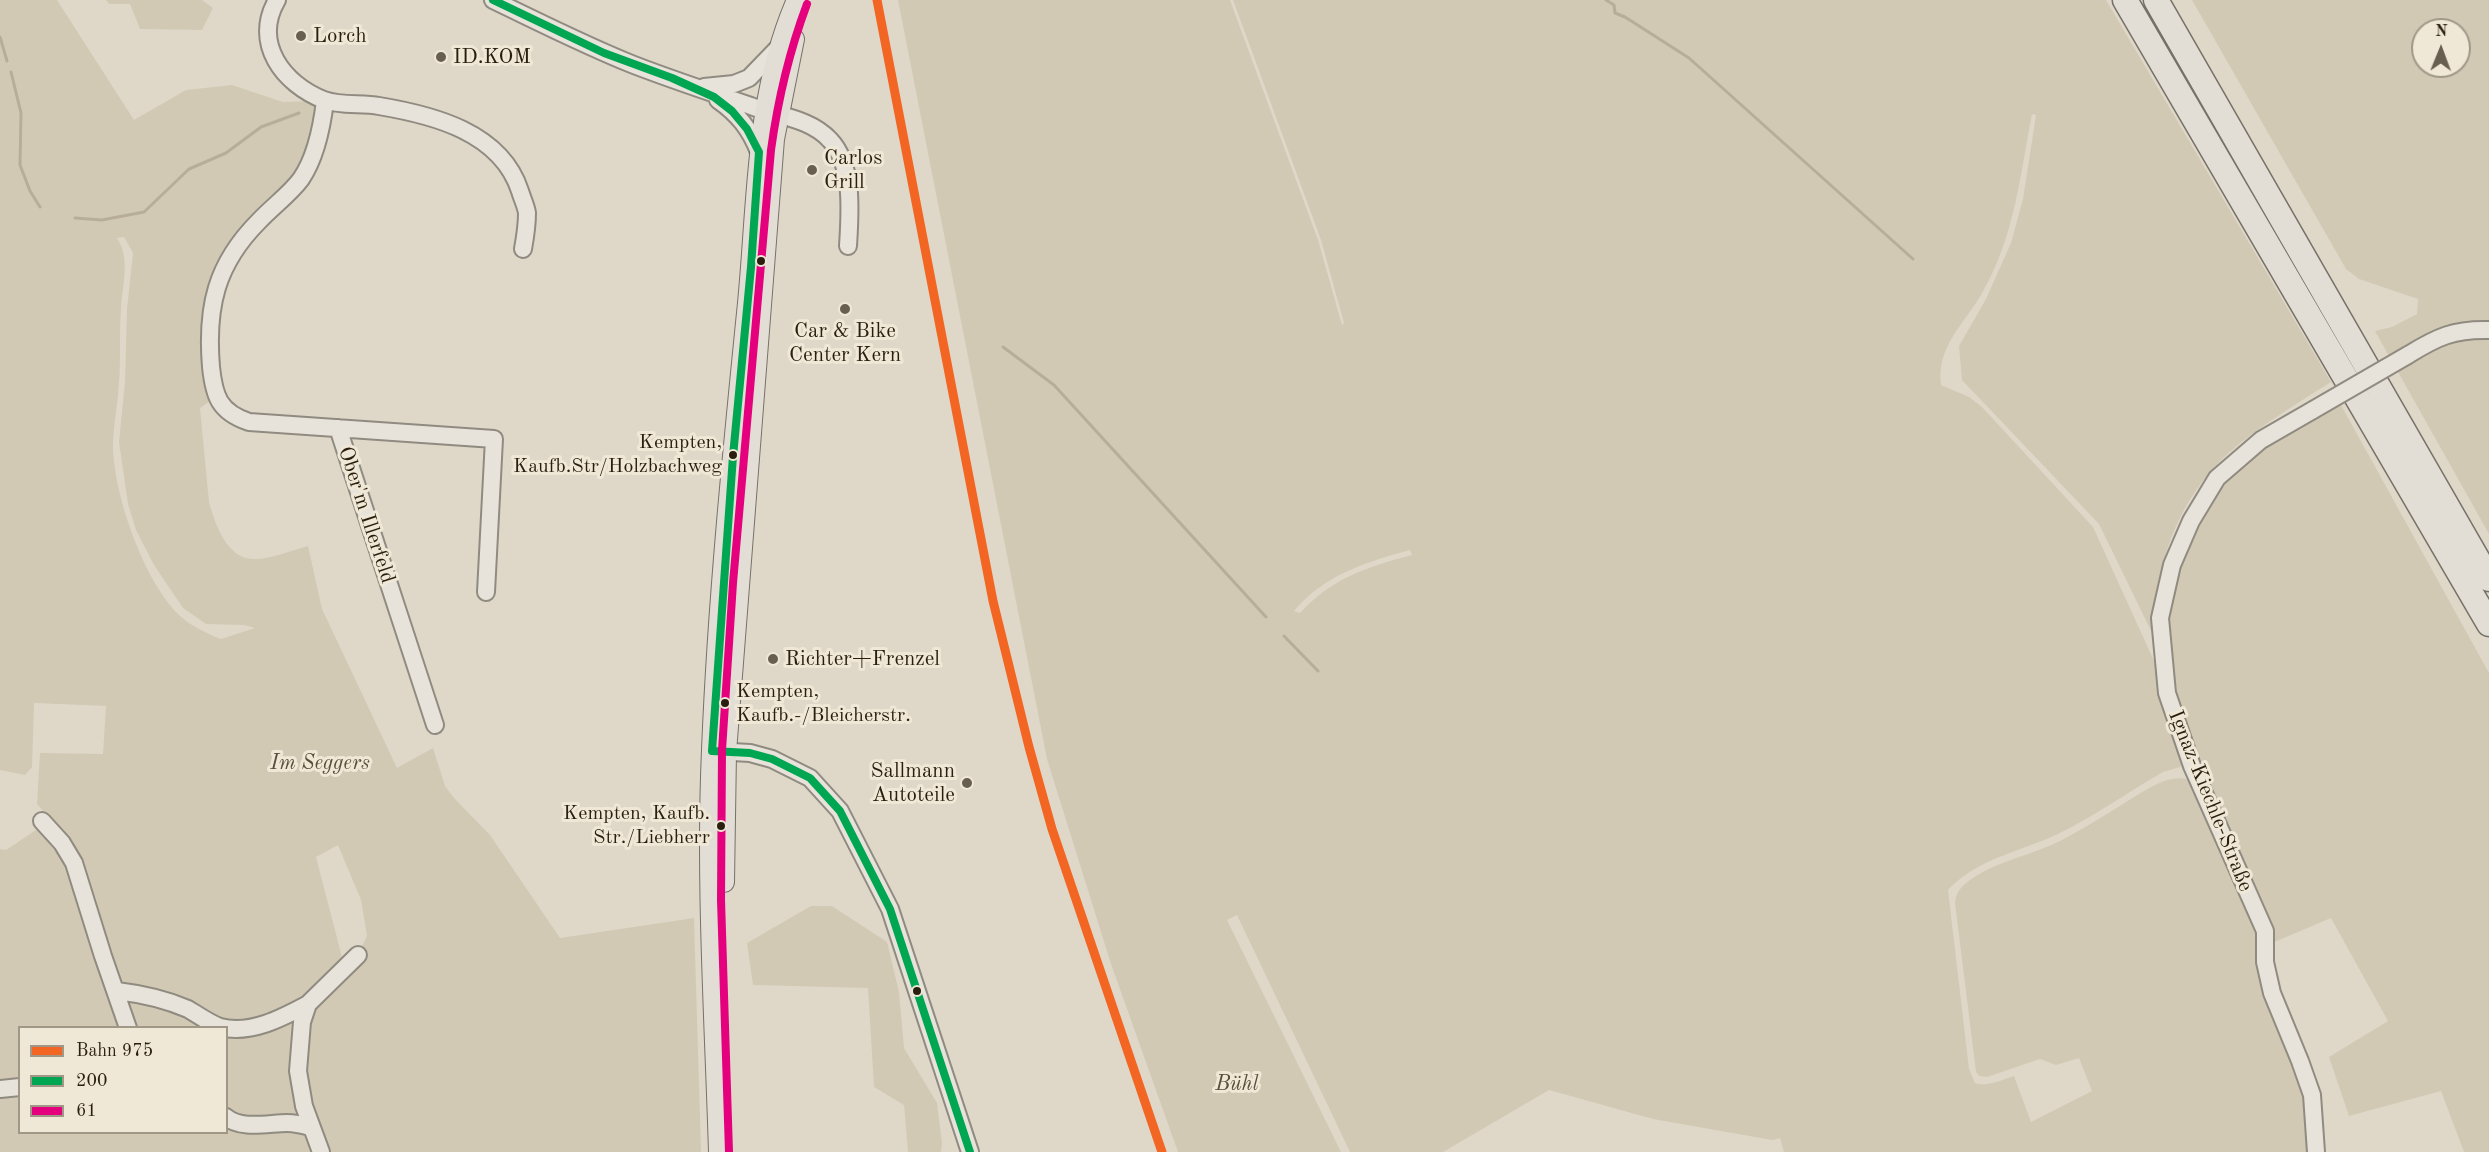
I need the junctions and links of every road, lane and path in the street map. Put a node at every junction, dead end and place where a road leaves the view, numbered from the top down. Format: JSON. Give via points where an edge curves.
{"nodes":[{"id":1,"x":277,"y":0,"type":"edge"},
{"id":2,"x":493,"y":0,"type":"edge"},
{"id":3,"x":797,"y":0,"type":"edge"},
{"id":4,"x":807,"y":0,"type":"edge"},
{"id":5,"x":2125,"y":0,"type":"edge"},
{"id":6,"x":2156,"y":0,"type":"edge"},
{"id":7,"x":778,"y":48,"type":"junction"},
{"id":8,"x":700,"y":87,"type":"junction"},
{"id":9,"x":325,"y":101,"type":"junction"},
{"id":10,"x":771,"y":112,"type":"junction"},
{"id":11,"x":759,"y":152,"type":"junction"},
{"id":12,"x":848,"y":246,"type":"dead end"},
{"id":13,"x":524,"y":249,"type":"dead end"},
{"id":14,"x":2489,"y":330,"type":"edge"},
{"id":15,"x":338,"y":428,"type":"junction"},
{"id":16,"x":2489,"y":579,"type":"edge"},
{"id":17,"x":486,"y":592,"type":"dead end"},
{"id":18,"x":2489,"y":624,"type":"edge"},
{"id":19,"x":435,"y":725,"type":"dead end"},
{"id":20,"x":719,"y":751,"type":"junction"},
{"id":21,"x":42,"y":820,"type":"dead end"},
{"id":22,"x":358,"y":955,"type":"dead end"},
{"id":23,"x":117,"y":991,"type":"junction"},
{"id":24,"x":308,"y":1004,"type":"junction"},
{"id":25,"x":205,"y":1023,"type":"edge"},
{"id":26,"x":127,"y":1026,"type":"edge"},
{"id":27,"x":228,"y":1027,"type":"edge"},
{"id":28,"x":18,"y":1087,"type":"edge"},
{"id":29,"x":0,"y":1089,"type":"edge"},
{"id":30,"x":228,"y":1119,"type":"edge"},
{"id":31,"x":310,"y":1127,"type":"junction"},
{"id":32,"x":321,"y":1152,"type":"edge"},
{"id":33,"x":719,"y":1152,"type":"edge"},
{"id":34,"x":730,"y":1152,"type":"edge"},
{"id":35,"x":970,"y":1152,"type":"edge"},
{"id":36,"x":2316,"y":1152,"type":"edge"}],
"edges":[{"from":1,"to":9,"type":"street","via":[[267,30],[268,46],[294,82]]},
{"from":2,"to":8,"type":"street","via":[[605,53]]},
{"from":3,"to":7,"type":"main road"},
{"from":4,"to":10,"type":"main road"},
{"from":5,"to":18,"type":"highway"},
{"from":6,"to":16,"type":"highway"},
{"from":7,"to":8,"type":"street","via":[[749,78],[734,84]]},
{"from":7,"to":10,"type":"main road"},
{"from":8,"to":10,"type":"street"},
{"from":8,"to":11,"type":"street","via":[[741,119]]},
{"from":9,"to":13,"type":"street","via":[[423,114],[443,120],[493,150],[516,179],[527,212]]},
{"from":9,"to":15,"type":"street","via":[[319,132],[301,179],[257,223],[222,272],[209,323],[210,354],[217,398],[236,417],[273,425]]},
{"from":10,"to":11,"type":"main road"},
{"from":10,"to":12,"type":"street","via":[[810,125],[834,144],[842,158],[849,197]]},
{"from":10,"to":20,"type":"main road"},
{"from":11,"to":20,"type":"main road","via":[[733,456]]},
{"from":14,"to":36,"type":"street","name":"Ignaz-Kiechle-Straße","bridge":true,"via":[[2455,331],[2439,336],[2261,440],[2217,478],[2191,521],[2172,565],[2160,618],[2167,693],[2192,766],[2265,931],[2265,962],[2272,993],[2312,1095]]},
{"from":15,"to":17,"type":"street","name":"Ober'm Illerfeld","via":[[494,439]]},
{"from":15,"to":19,"type":"street","name":"Ober'm Illerfeld"},
{"from":20,"to":33,"type":"main road","via":[[710,831]]},
{"from":20,"to":34,"type":"main road"},
{"from":20,"to":35,"type":"street","via":[[772,759],[810,778],[840,811],[890,909]]},
{"from":21,"to":23,"type":"street","via":[[74,863]]},
{"from":22,"to":24,"type":"street"},
{"from":23,"to":25,"type":"street","via":[[172,1002]]},
{"from":23,"to":26,"type":"street"},
{"from":24,"to":27,"type":"street","via":[[260,1026]]},
{"from":24,"to":31,"type":"street","via":[[299,1040],[298,1071]]},
{"from":28,"to":29,"type":"street"},
{"from":30,"to":31,"type":"street","via":[[244,1124]]},
{"from":31,"to":32,"type":"street"}]}
